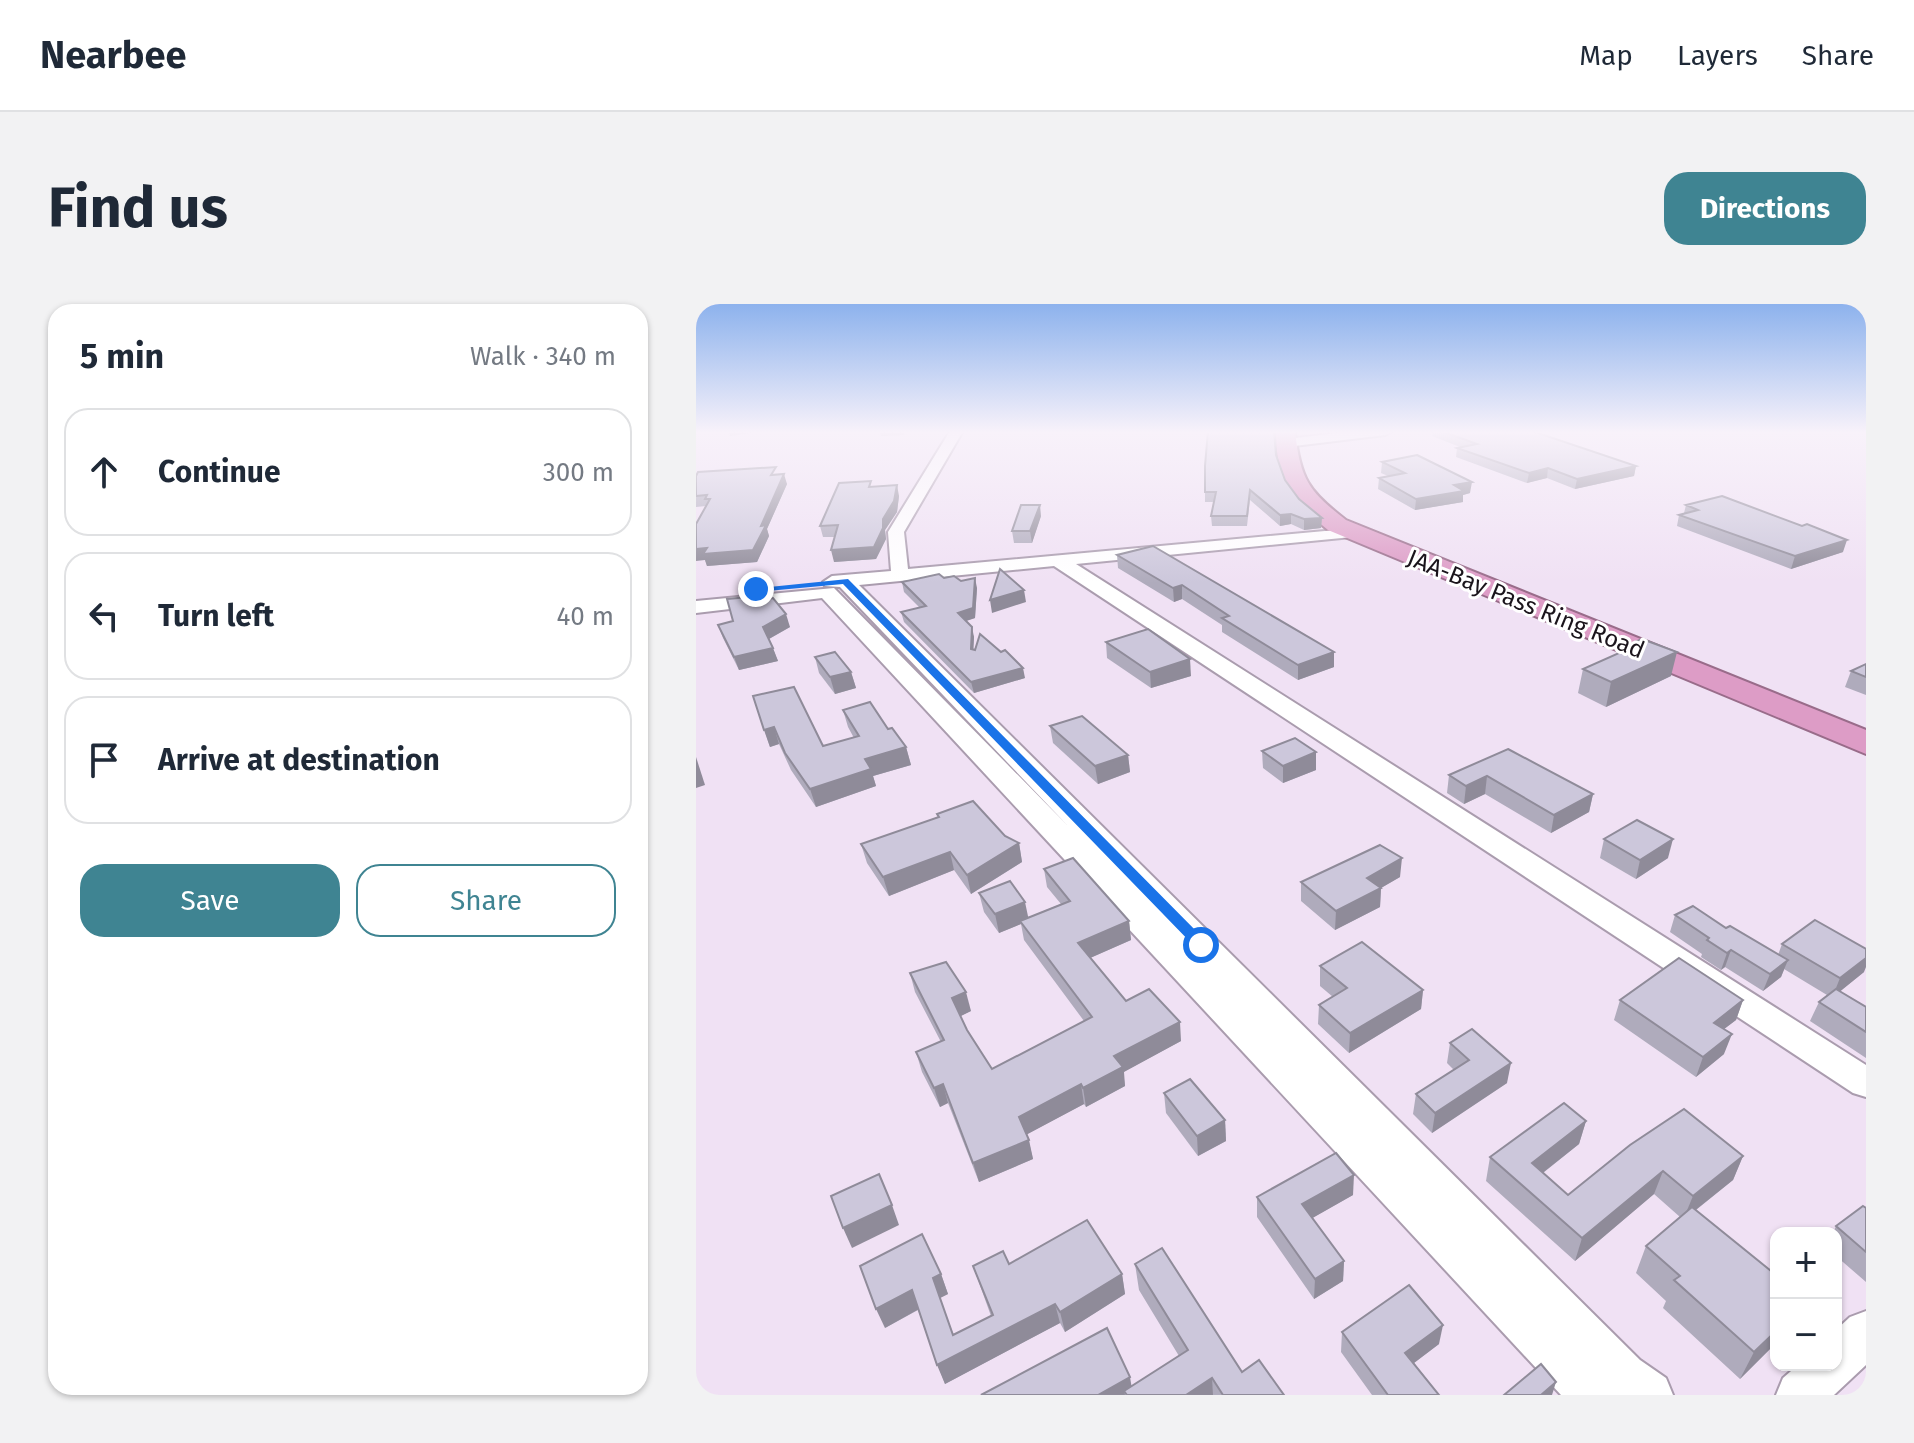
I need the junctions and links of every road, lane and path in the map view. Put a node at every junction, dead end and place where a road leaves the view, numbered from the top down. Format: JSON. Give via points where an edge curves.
{"nodes":[{"id":1,"x":926,"y":482,"type":"edge"},
{"id":2,"x":1293,"y":482,"type":"edge"},
{"id":3,"x":1352,"y":532,"type":"junction"},
{"id":4,"x":1059,"y":561,"type":"junction"},
{"id":5,"x":901,"y":576,"type":"junction"},
{"id":6,"x":845,"y":581,"type":"junction"},
{"id":7,"x":696,"y":595,"type":"edge"},
{"id":8,"x":696,"y":607,"type":"edge"},
{"id":9,"x":1866,"y":743,"type":"edge"},
{"id":10,"x":1866,"y":1083,"type":"edge"},
{"id":11,"x":1866,"y":1333,"type":"edge"},
{"id":12,"x":1842,"y":1356,"type":"edge"},
{"id":13,"x":1826,"y":1371,"type":"edge"},
{"id":14,"x":1593,"y":1395,"type":"edge"},
{"id":15,"x":1649,"y":1395,"type":"edge"},
{"id":16,"x":1800,"y":1395,"type":"edge"}],
"edges":[{"from":1,"to":5,"type":"street","via":[[896,532]]},
{"from":2,"to":3,"type":"highway","name":"JAA-Bay Pass Ring Road","via":[[1337,525]]},
{"from":3,"to":4,"type":"street"},
{"from":3,"to":9,"type":"highway","name":"JAA-Bay Pass Ring Road"},
{"from":4,"to":5,"type":"street"},
{"from":4,"to":10,"type":"street"},
{"from":5,"to":6,"type":"street"},
{"from":6,"to":7,"type":"street"},
{"from":6,"to":15,"type":"street","via":[[1623,1377]]},
{"from":8,"to":14,"type":"street","via":[[827,592]]},
{"from":11,"to":12,"type":"street"},
{"from":13,"to":16,"type":"street"}]}
